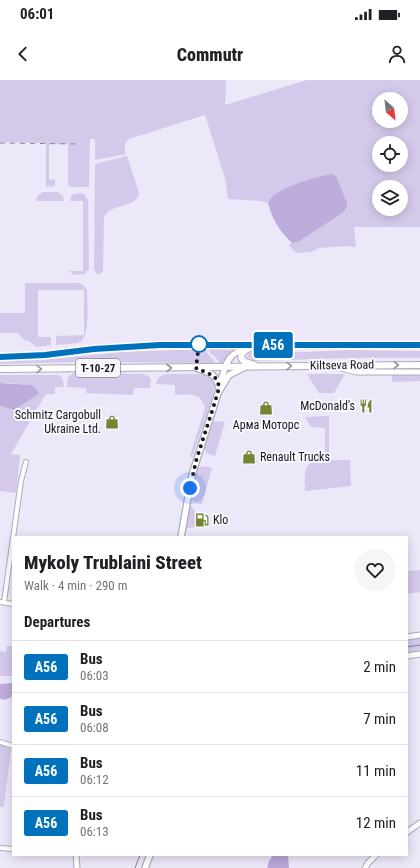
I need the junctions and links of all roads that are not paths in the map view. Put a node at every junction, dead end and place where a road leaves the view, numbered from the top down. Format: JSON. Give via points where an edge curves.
{"nodes":[{"id":1,"x":262,"y":345,"type":"junction"},
{"id":2,"x":420,"y":345,"type":"edge"},
{"id":3,"x":247,"y":348,"type":"junction"},
{"id":4,"x":0,"y":357,"type":"edge"},
{"id":5,"x":329,"y":365,"type":"junction"},
{"id":6,"x":420,"y":365,"type":"edge"},
{"id":7,"x":225,"y":367,"type":"junction"},
{"id":8,"x":245,"y":367,"type":"junction"},
{"id":9,"x":260,"y":367,"type":"junction"},
{"id":10,"x":196,"y":368,"type":"junction"},
{"id":11,"x":0,"y":369,"type":"edge"},
{"id":12,"x":420,"y":372,"type":"edge"},
{"id":13,"x":218,"y":390,"type":"junction"},
{"id":14,"x":26,"y":462,"type":"dead end"},
{"id":15,"x":12,"y":536,"type":"edge"},
{"id":16,"x":181,"y":536,"type":"edge"},
{"id":17,"x":12,"y":538,"type":"edge"},
{"id":18,"x":2,"y":602,"type":"edge"},
{"id":19,"x":12,"y":604,"type":"edge"},
{"id":20,"x":420,"y":635,"type":"edge"},
{"id":21,"x":408,"y":637,"type":"edge"},
{"id":22,"x":420,"y":654,"type":"edge"},
{"id":23,"x":408,"y":656,"type":"edge"},
{"id":24,"x":0,"y":742,"type":"edge"},
{"id":25,"x":12,"y":746,"type":"edge"},
{"id":26,"x":420,"y":823,"type":"edge"},
{"id":27,"x":408,"y":831,"type":"edge"},
{"id":28,"x":0,"y":848,"type":"edge"},
{"id":29,"x":12,"y":849,"type":"edge"},
{"id":30,"x":76,"y":856,"type":"edge"},
{"id":31,"x":150,"y":856,"type":"edge"},
{"id":32,"x":375,"y":856,"type":"edge"},
{"id":33,"x":77,"y":868,"type":"edge"},
{"id":34,"x":145,"y":868,"type":"edge"},
{"id":35,"x":365,"y":868,"type":"edge"}],
"edges":[{"from":1,"to":2,"type":"highway","number":"Т-10-27"},
{"from":1,"to":3,"type":"highway"},
{"from":1,"to":4,"type":"highway","number":"Т-10-27","via":[[160,345]]},
{"from":3,"to":7,"type":"main road","via":[[233,354]]},
{"from":3,"to":9,"type":"highway","via":[[242,353],[242,360]]},
{"from":5,"to":6,"type":"highway","name":"Kiltseva Road","number":"Т-10-27","one_way":true},
{"from":9,"to":5,"type":"highway","name":"Kiltseva Road","number":"Т-10-27","one_way":true},
{"from":5,"to":12,"type":"street","via":[[356,372]]},
{"from":7,"to":8,"type":"highway","name":"Kiltseva Road","number":"Т-10-27"},
{"from":7,"to":10,"type":"highway","name":"Kiltseva Road","number":"Т-10-27"},
{"from":7,"to":13,"type":"main road"},
{"from":8,"to":9,"type":"highway","name":"Kiltseva Road","number":"Т-10-27"},
{"from":8,"to":13,"type":"main road","via":[[229,375]]},
{"from":11,"to":10,"type":"highway","name":"Kiltseva Road","number":"Т-10-27","one_way":true},
{"from":10,"to":13,"type":"main road","via":[[214,376],[218,382]]},
{"from":13,"to":16,"type":"main road","via":[[192,475]]},
{"from":14,"to":15,"type":"street"},
{"from":17,"to":18,"type":"street"},
{"from":18,"to":19,"type":"street"},
{"from":20,"to":21,"type":"street"},
{"from":22,"to":23,"type":"street"},
{"from":24,"to":25,"type":"street"},
{"from":26,"to":27,"type":"street"},
{"from":28,"to":29,"type":"street"},
{"from":30,"to":33,"type":"street"},
{"from":31,"to":34,"type":"main road"},
{"from":32,"to":35,"type":"street"}]}
